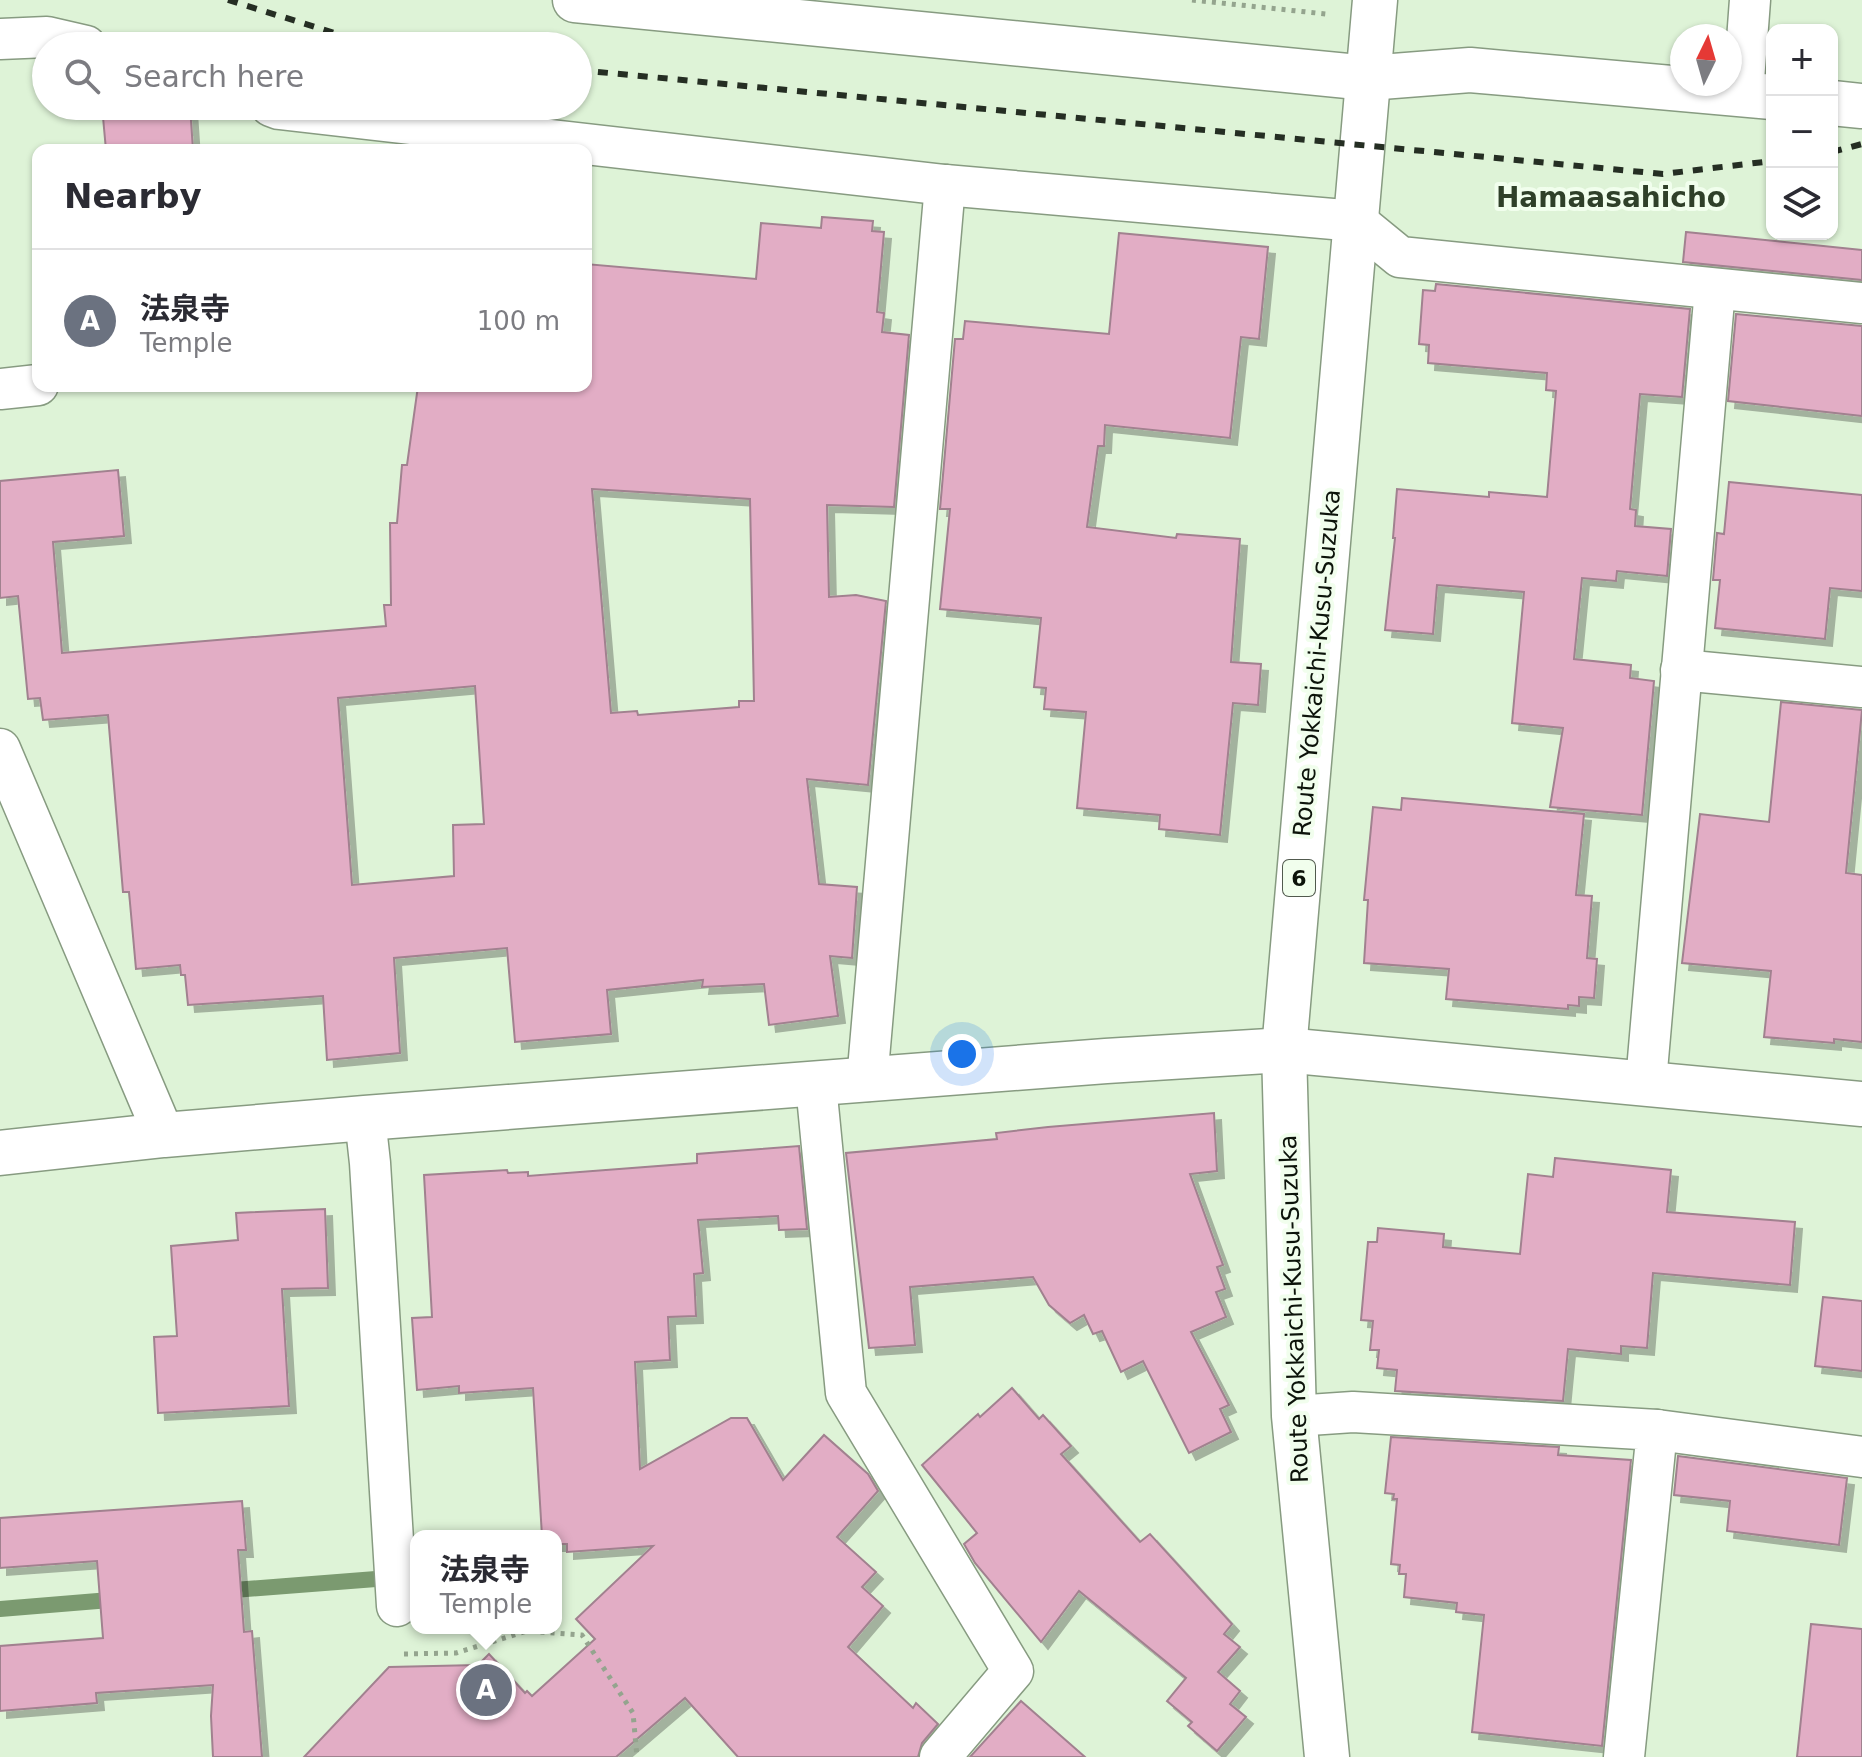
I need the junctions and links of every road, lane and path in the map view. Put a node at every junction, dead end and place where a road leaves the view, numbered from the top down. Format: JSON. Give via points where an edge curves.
{"nodes":[{"id":1,"x":575,"y":0,"type":"edge"},
{"id":2,"x":1192,"y":0,"type":"edge"},
{"id":3,"x":1750,"y":0,"type":"edge"},
{"id":4,"x":1375,"y":9,"type":"edge"},
{"id":5,"x":32,"y":38,"type":"edge"},
{"id":6,"x":0,"y":39,"type":"edge"},
{"id":7,"x":1368,"y":78,"type":"junction"},
{"id":8,"x":1758,"y":95,"type":"edge"},
{"id":9,"x":1838,"y":104,"type":"edge"},
{"id":10,"x":1862,"y":106,"type":"edge"},
{"id":11,"x":339,"y":120,"type":"edge"},
{"id":12,"x":436,"y":138,"type":"edge"},
{"id":13,"x":501,"y":144,"type":"edge"},
{"id":14,"x":592,"y":152,"type":"edge"},
{"id":15,"x":945,"y":185,"type":"junction"},
{"id":16,"x":1356,"y":221,"type":"junction"},
{"id":17,"x":1715,"y":289,"type":"junction"},
{"id":18,"x":1862,"y":303,"type":"edge"},
{"id":19,"x":32,"y":386,"type":"edge"},
{"id":20,"x":0,"y":389,"type":"edge"},
{"id":21,"x":1681,"y":670,"type":"junction"},
{"id":22,"x":1862,"y":687,"type":"edge"},
{"id":23,"x":0,"y":749,"type":"edge"},
{"id":24,"x":1284,"y":1050,"type":"junction"},
{"id":25,"x":867,"y":1081,"type":"junction"},
{"id":26,"x":1646,"y":1082,"type":"junction"},
{"id":27,"x":816,"y":1085,"type":"junction"},
{"id":28,"x":1862,"y":1104,"type":"edge"},
{"id":29,"x":365,"y":1118,"type":"junction"},
{"id":30,"x":164,"y":1135,"type":"junction"},
{"id":31,"x":0,"y":1153,"type":"edge"},
{"id":32,"x":1294,"y":1416,"type":"junction"},
{"id":33,"x":1657,"y":1430,"type":"junction"},
{"id":34,"x":1862,"y":1457,"type":"edge"},
{"id":35,"x":397,"y":1606,"type":"joint"},
{"id":36,"x":517,"y":1634,"type":"edge"},
{"id":37,"x":562,"y":1634,"type":"edge"},
{"id":38,"x":637,"y":1757,"type":"edge"},
{"id":39,"x":940,"y":1757,"type":"edge"},
{"id":40,"x":1327,"y":1757,"type":"edge"},
{"id":41,"x":1624,"y":1757,"type":"edge"}],
"edges":[{"from":1,"to":7,"type":"street"},
{"from":2,"to":4,"type":"path"},
{"from":3,"to":8,"type":"street"},
{"from":4,"to":7,"type":"street","name":"Route Yokkaichi-Kusu-Suzuka","number":"6"},
{"from":5,"to":6,"type":"street"},
{"from":7,"to":8,"type":"street","via":[[1470,70]]},
{"from":7,"to":16,"type":"street","name":"Route Yokkaichi-Kusu-Suzuka","number":"6"},
{"from":9,"to":10,"type":"street"},
{"from":11,"to":12,"type":"street"},
{"from":12,"to":13,"type":"street"},
{"from":14,"to":15,"type":"street"},
{"from":15,"to":16,"type":"street"},
{"from":15,"to":25,"type":"street"},
{"from":16,"to":17,"type":"street","via":[[1400,257]]},
{"from":16,"to":24,"type":"street","name":"Route Yokkaichi-Kusu-Suzuka","number":"6"},
{"from":17,"to":18,"type":"street"},
{"from":17,"to":21,"type":"street"},
{"from":19,"to":20,"type":"street"},
{"from":21,"to":22,"type":"street"},
{"from":21,"to":26,"type":"street"},
{"from":23,"to":30,"type":"street"},
{"from":24,"to":25,"type":"street"},
{"from":24,"to":26,"type":"street"},
{"from":24,"to":32,"type":"street","name":"Route Yokkaichi-Kusu-Suzuka","number":"6"},
{"from":25,"to":27,"type":"street"},
{"from":26,"to":28,"type":"street"},
{"from":27,"to":29,"type":"street"},
{"from":27,"to":39,"type":"street","via":[[846,1393],[1013,1671]]},
{"from":29,"to":30,"type":"street"},
{"from":29,"to":35,"type":"street"},
{"from":30,"to":31,"type":"street"},
{"from":32,"to":33,"type":"street","via":[[1353,1412]]},
{"from":32,"to":40,"type":"street","name":"Route Yokkaichi-Kusu-Suzuka","number":"6"},
{"from":33,"to":34,"type":"street"},
{"from":33,"to":41,"type":"street"},
{"from":35,"to":36,"type":"path","via":[[404,1655],[456,1653]]},
{"from":37,"to":38,"type":"path","via":[[582,1635],[633,1713]]}]}
